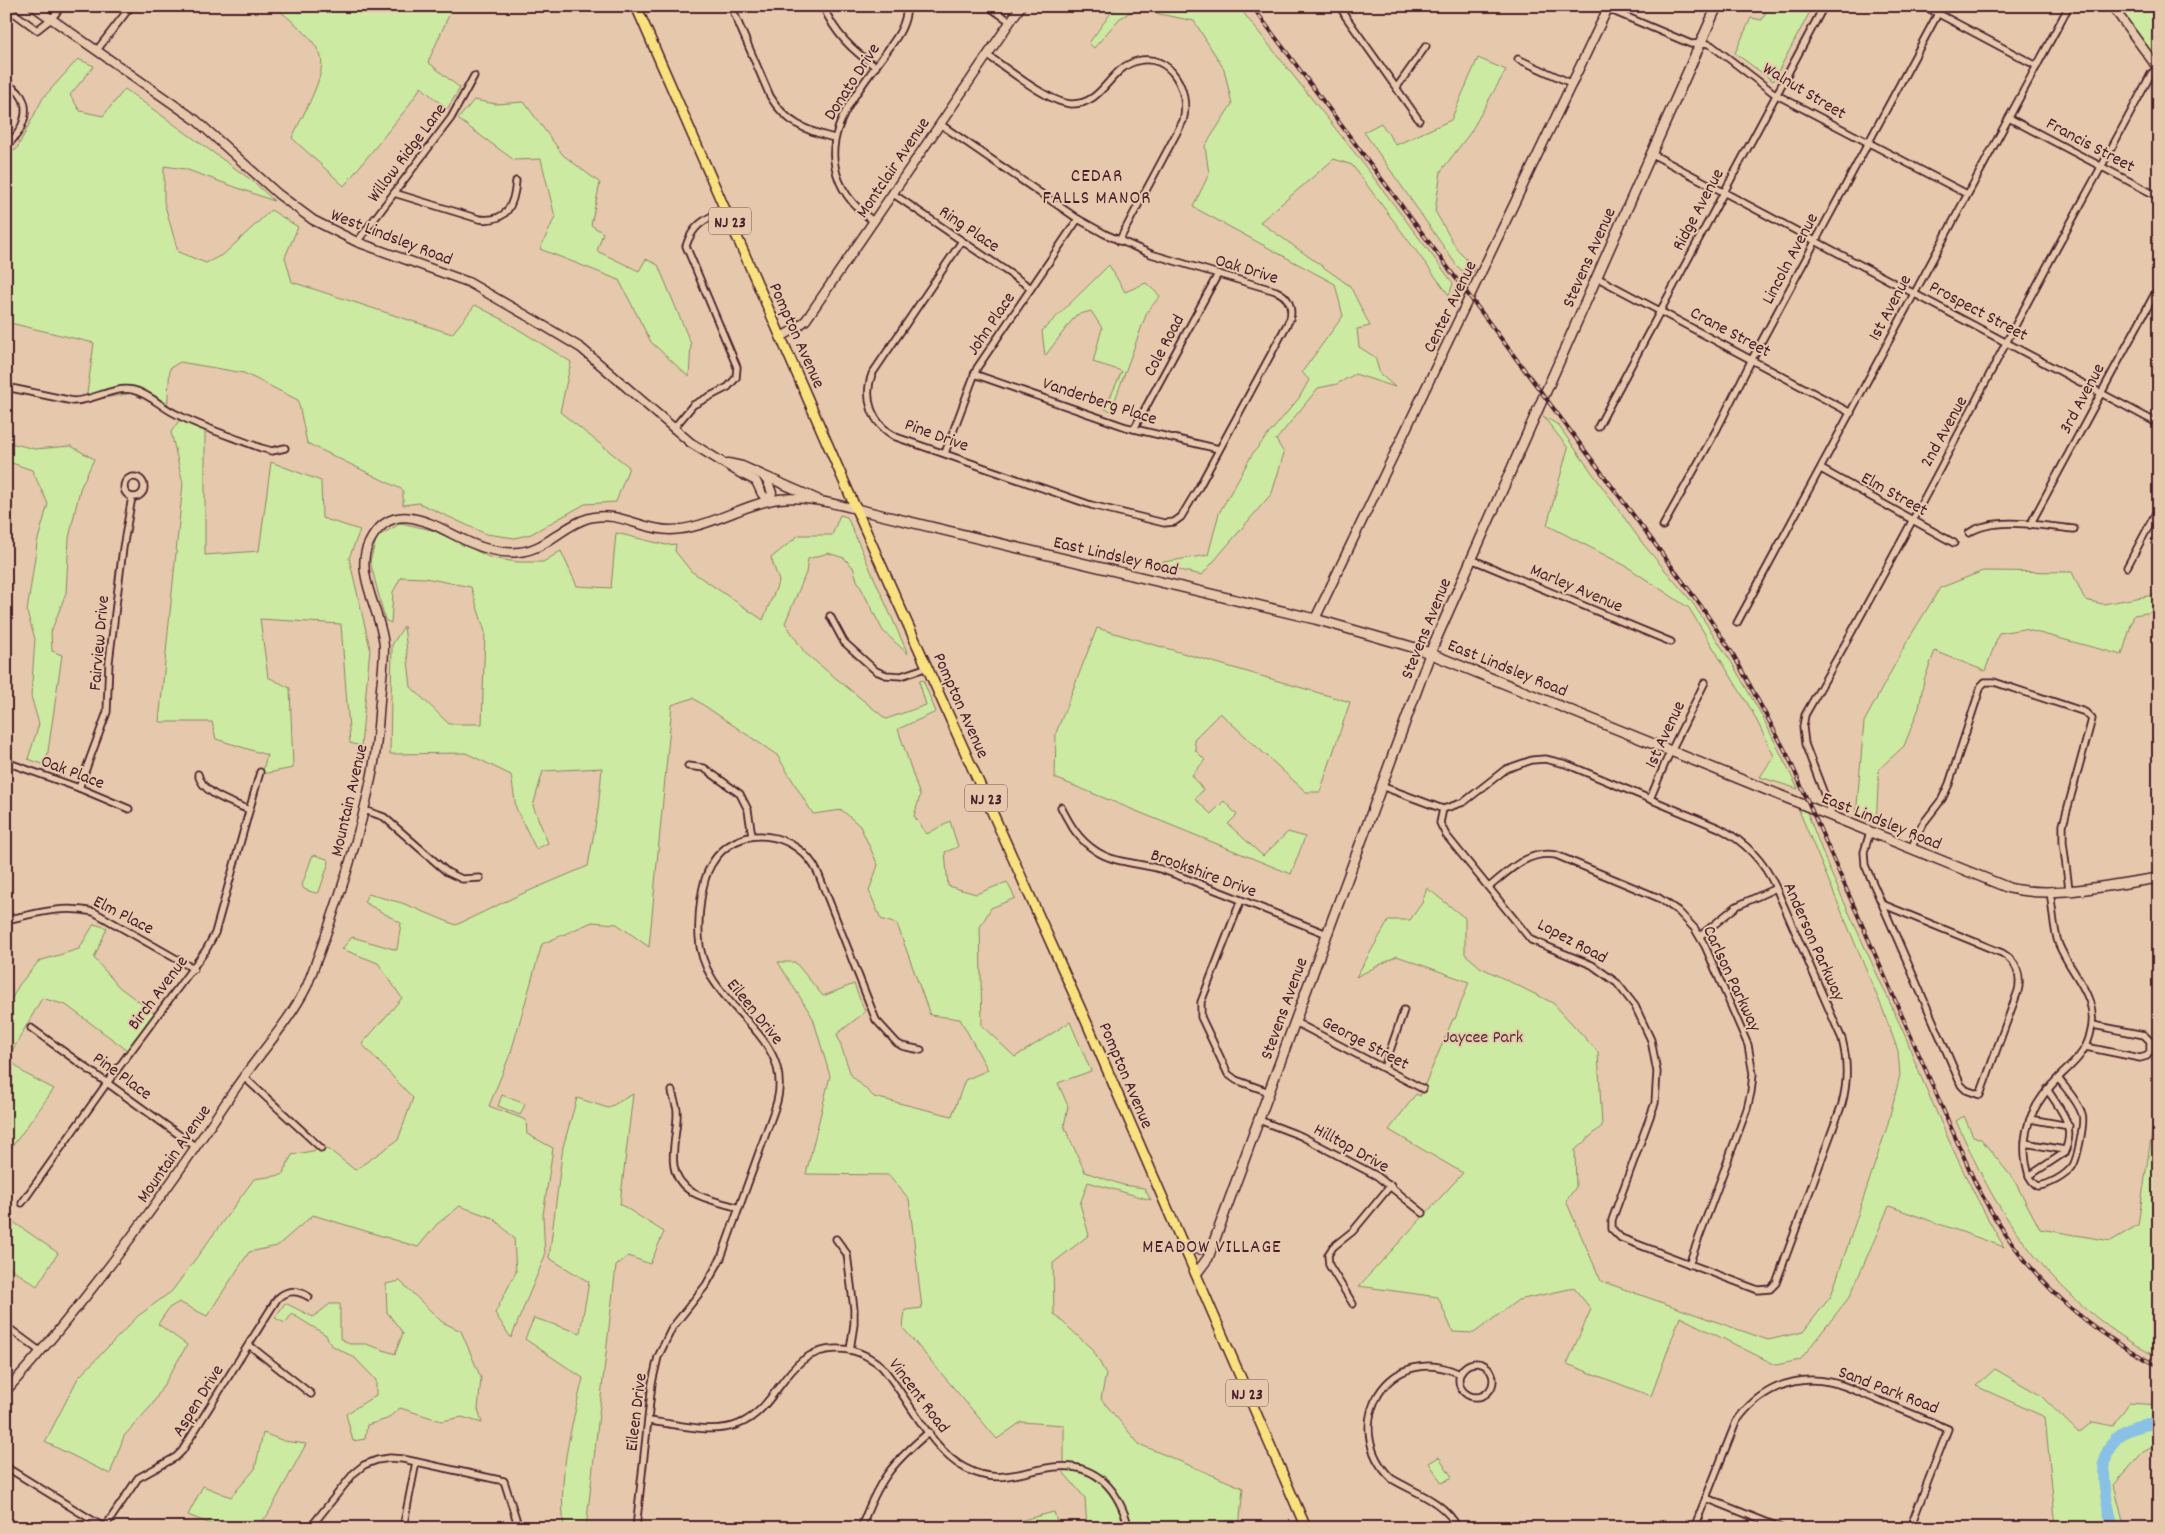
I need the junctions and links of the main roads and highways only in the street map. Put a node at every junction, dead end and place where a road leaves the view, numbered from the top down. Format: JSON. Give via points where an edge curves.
{"nodes":[{"id":1,"x":636,"y":6,"type":"edge"},
{"id":2,"x":1717,"y":6,"type":"edge"},
{"id":3,"x":856,"y":509,"type":"junction"},
{"id":4,"x":1430,"y":653,"type":"junction"},
{"id":5,"x":2159,"y":878,"type":"edge"},
{"id":6,"x":1182,"y":1242,"type":"junction"},
{"id":7,"x":1214,"y":1242,"type":"junction"},
{"id":8,"x":1196,"y":1274,"type":"junction"},
{"id":9,"x":1306,"y":1528,"type":"edge"}],
"edges":[{"from":1,"to":3,"type":"main road","name":"Pompton Avenue","number":"NJ 23"},
{"from":2,"to":4,"type":"main road","name":"Stevens Avenue"},
{"from":3,"to":4,"type":"main road","name":"East Lindsley Road","via":[[1315,619]]},
{"from":3,"to":6,"type":"main road","name":"Pompton Avenue","number":"NJ 23"},
{"from":4,"to":5,"type":"main road","name":"East Lindsley Road","via":[[2009,888],[2050,892]]},
{"from":4,"to":7,"type":"main road","name":"Stevens Avenue"},
{"from":6,"to":7,"type":"main road","via":[[1198,1249]]},
{"from":6,"to":8,"type":"main road","name":"Pompton Avenue","number":"NJ 23"},
{"from":7,"to":8,"type":"main road","name":"Stevens Avenue","via":[[1208,1258]]},
{"from":8,"to":9,"type":"main road","name":"Pompton Avenue","number":"NJ 23"}]}
